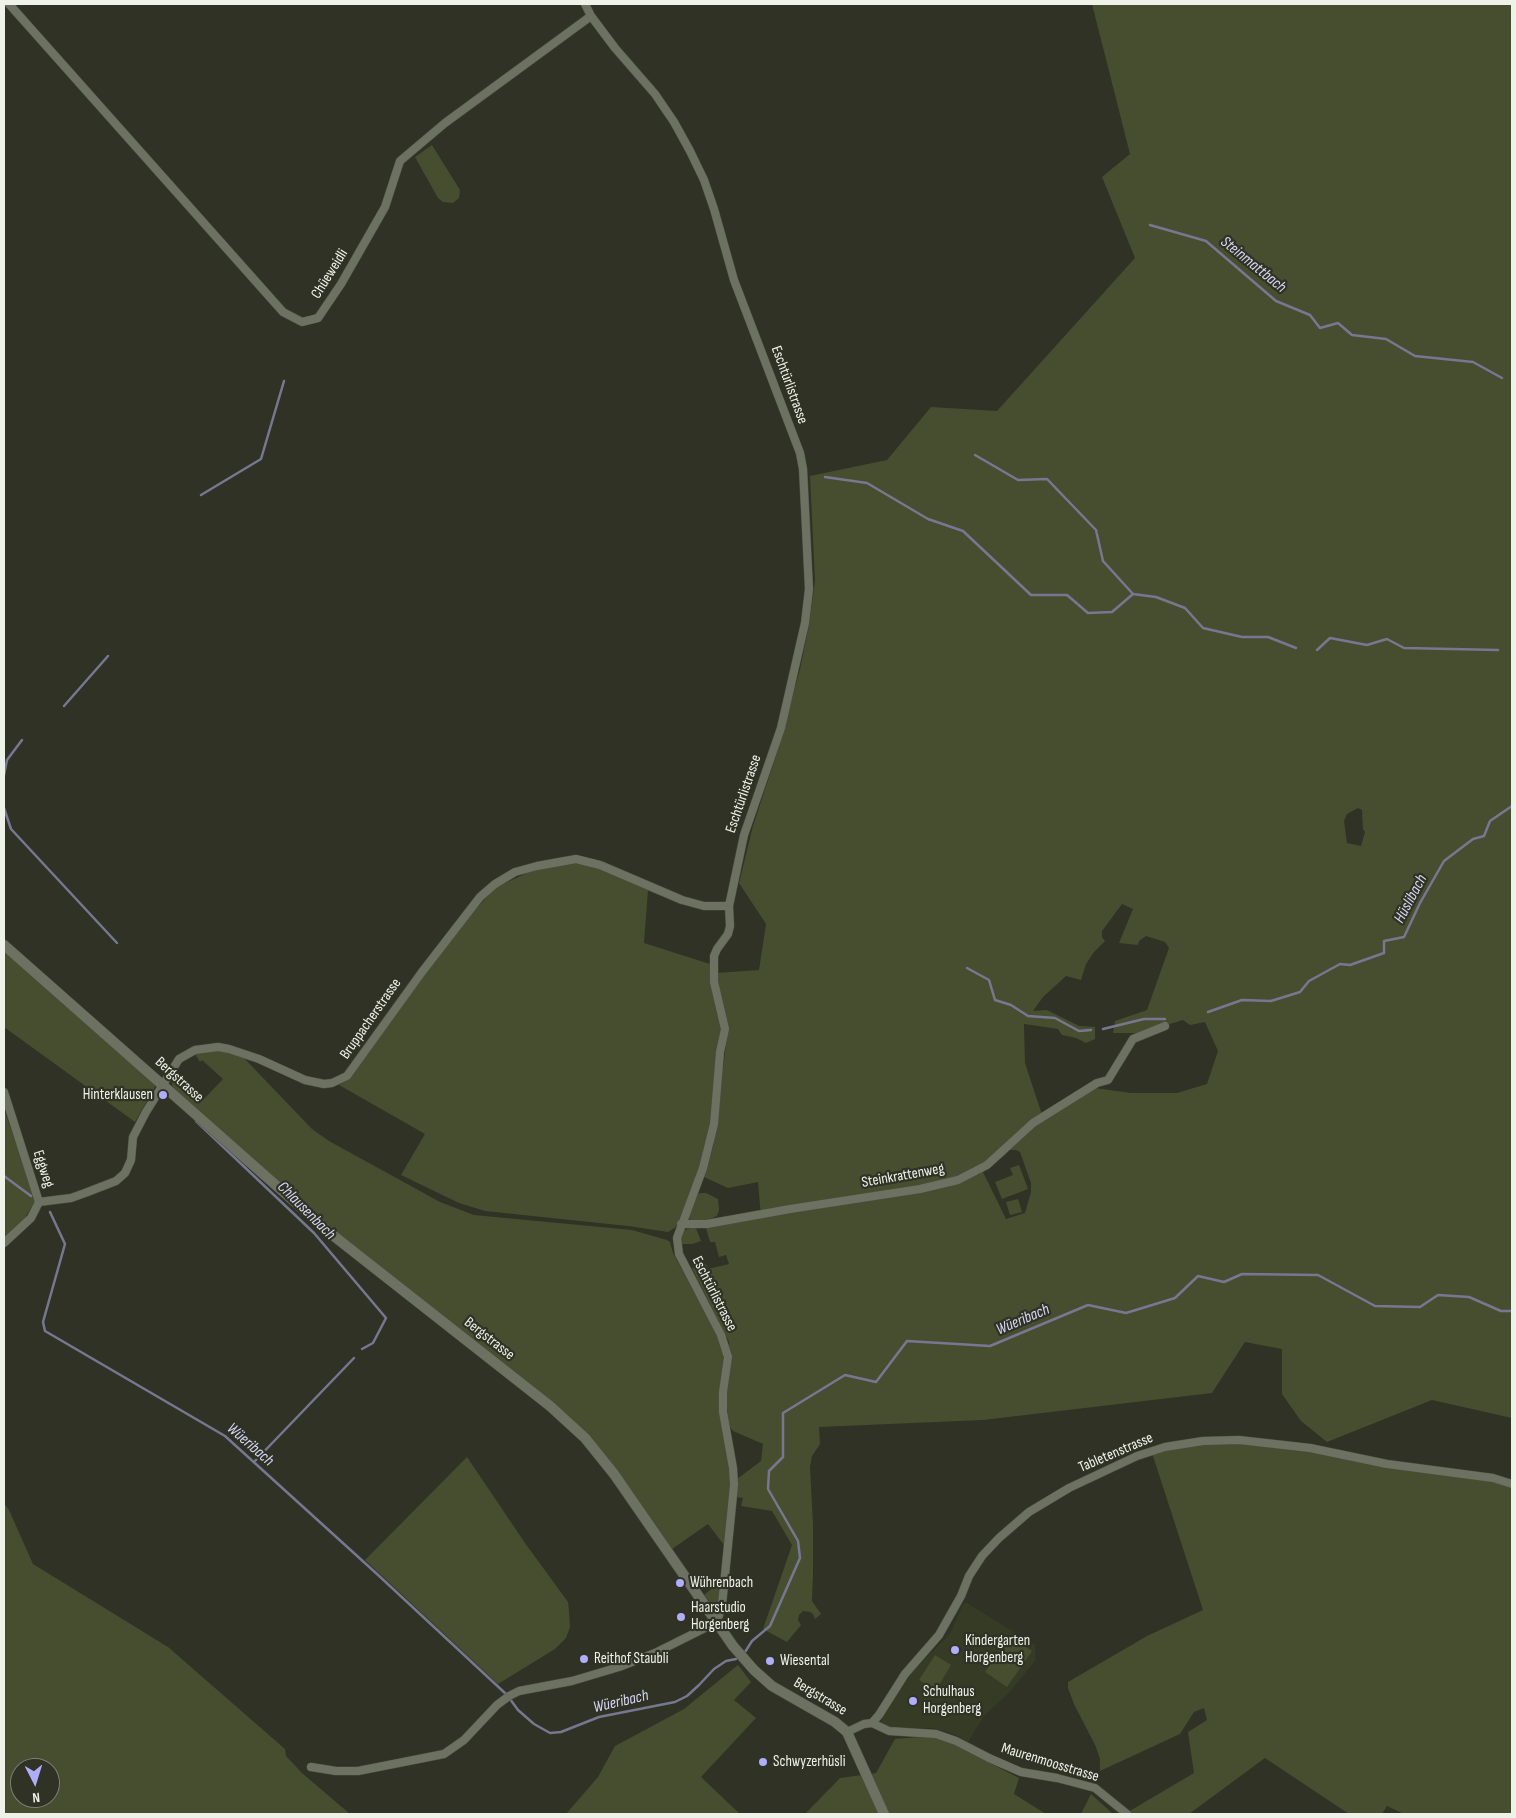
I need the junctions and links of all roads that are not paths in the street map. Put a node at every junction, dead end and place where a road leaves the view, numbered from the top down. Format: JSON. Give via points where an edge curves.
{"nodes":[{"id":1,"x":10,"y":4,"type":"edge"},
{"id":2,"x":585,"y":4,"type":"edge"},
{"id":3,"x":591,"y":16,"type":"junction"},
{"id":4,"x":729,"y":906,"type":"junction"},
{"id":5,"x":4,"y":944,"type":"edge"},
{"id":6,"x":1166,"y":1026,"type":"dead end"},
{"id":7,"x":162,"y":1086,"type":"junction"},
{"id":8,"x":4,"y":1092,"type":"edge"},
{"id":9,"x":39,"y":1202,"type":"junction"},
{"id":10,"x":681,"y":1224,"type":"junction"},
{"id":11,"x":4,"y":1243,"type":"edge"},
{"id":12,"x":1512,"y":1484,"type":"edge"},
{"id":13,"x":717,"y":1622,"type":"junction"},
{"id":14,"x":872,"y":1723,"type":"junction"},
{"id":15,"x":847,"y":1732,"type":"junction"},
{"id":16,"x":311,"y":1767,"type":"dead end"},
{"id":17,"x":884,"y":1814,"type":"edge"},
{"id":18,"x":1127,"y":1814,"type":"edge"}],
"edges":[{"from":1,"to":3,"type":"street","name":"Chüeweidli","via":[[283,312],[302,322],[318,318],[341,284],[385,207],[400,161],[445,123]]},
{"from":2,"to":3,"type":"street","name":"Eschtürlistrasse"},
{"from":3,"to":4,"type":"street","name":"Eschtürlistrasse","via":[[655,94],[690,151],[711,202],[734,280],[800,453],[803,469],[809,589],[805,623],[781,728],[744,835]]},
{"from":4,"to":7,"type":"street","name":"Bruppacherstrasse","via":[[704,906],[682,900],[600,865],[576,860],[515,872],[480,898],[422,972],[351,1072],[342,1079],[324,1084],[314,1082],[218,1047],[195,1050],[179,1059]]},
{"from":4,"to":10,"type":"street","name":"Eschtürlistrasse","via":[[728,934],[714,956],[714,982],[725,1029],[714,1124],[703,1168]]},
{"from":5,"to":7,"type":"street","name":"Bergstrasse"},
{"from":6,"to":10,"type":"street","name":"Steinkrattenweg","via":[[1133,1039],[1108,1080],[1097,1083],[1033,1123],[987,1165],[958,1180],[706,1224]]},
{"from":7,"to":9,"type":"street","name":"Bruppacherstrasse","via":[[137,1128],[125,1173],[116,1181],[78,1196]]},
{"from":7,"to":13,"type":"street","name":"Bergstrasse","via":[[330,1233],[578,1431],[601,1456]]},
{"from":8,"to":9,"type":"street","name":"Eggweg"},
{"from":9,"to":11,"type":"street","name":"Eggweg","via":[[31,1218]]},
{"from":10,"to":13,"type":"street","name":"Eschtürlistrasse","via":[[676,1238],[679,1254],[721,1335],[728,1357],[723,1412],[734,1485],[722,1605]]},
{"from":12,"to":14,"type":"street","name":"Tabletenstrasse","via":[[1493,1478],[1387,1464],[1310,1448],[1239,1440],[1194,1442],[1137,1456],[1069,1488],[1029,1512],[999,1538],[969,1576],[939,1634],[905,1674]]},
{"from":13,"to":15,"type":"street","name":"Bergstrasse","via":[[733,1646],[765,1681]]},
{"from":13,"to":16,"type":"street","via":[[619,1667],[514,1694],[497,1705],[464,1740],[444,1754],[358,1771]]},
{"from":14,"to":15,"type":"street"},
{"from":14,"to":18,"type":"street","name":"Maurenmoosstrasse","via":[[889,1731],[936,1734],[1021,1772],[1081,1784],[1099,1791]]},
{"from":15,"to":17,"type":"street","name":"Bergstrasse"}]}
